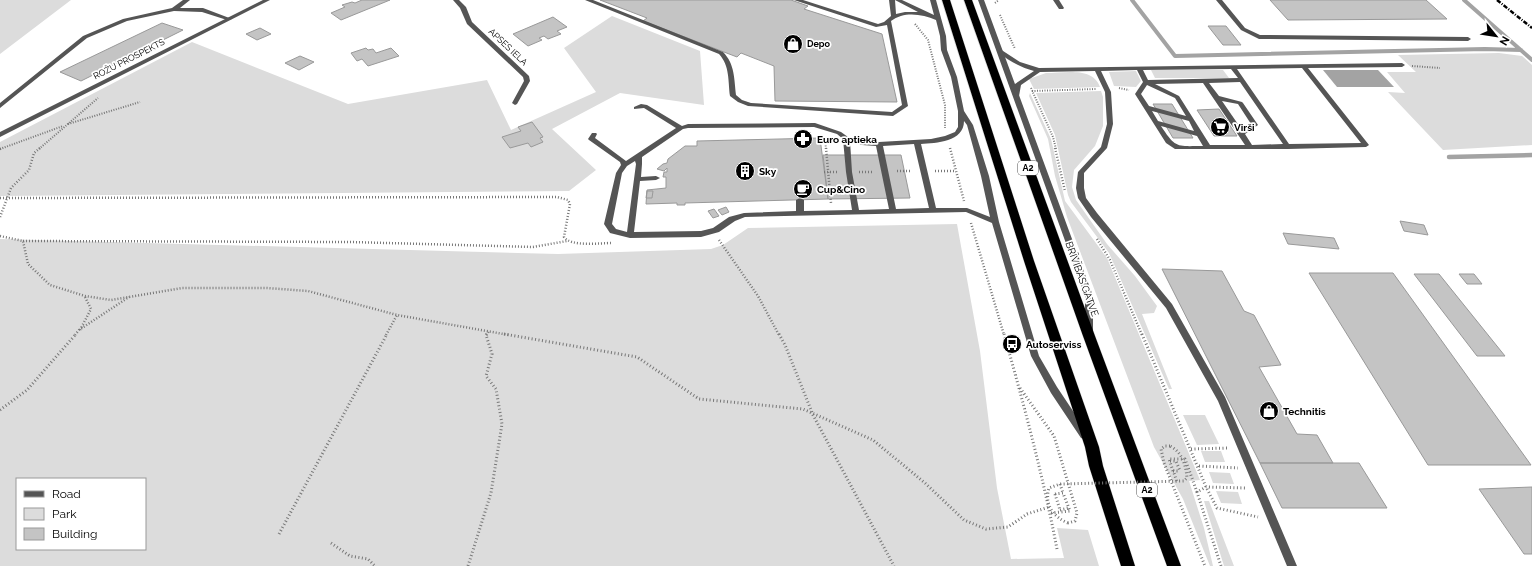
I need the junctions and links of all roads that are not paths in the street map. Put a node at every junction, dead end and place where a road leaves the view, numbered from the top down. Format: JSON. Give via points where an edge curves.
{"nodes":[{"id":1,"x":187,"y":0,"type":"edge"},
{"id":2,"x":267,"y":0,"type":"edge"},
{"id":3,"x":456,"y":0,"type":"edge"},
{"id":4,"x":588,"y":0,"type":"edge"},
{"id":5,"x":797,"y":0,"type":"edge"},
{"id":6,"x":892,"y":0,"type":"edge"},
{"id":7,"x":898,"y":0,"type":"edge"},
{"id":8,"x":933,"y":0,"type":"edge"},
{"id":9,"x":946,"y":0,"type":"edge"},
{"id":10,"x":968,"y":0,"type":"edge"},
{"id":11,"x":981,"y":0,"type":"edge"},
{"id":12,"x":1056,"y":0,"type":"edge"},
{"id":13,"x":1219,"y":0,"type":"edge"},
{"id":14,"x":1061,"y":8,"type":"dead end"},
{"id":15,"x":174,"y":10,"type":"junction"},
{"id":16,"x":924,"y":14,"type":"junction"},
{"id":17,"x":894,"y":17,"type":"junction"},
{"id":18,"x":228,"y":19,"type":"junction"},
{"id":19,"x":938,"y":19,"type":"junction"},
{"id":20,"x":889,"y":22,"type":"junction"},
{"id":21,"x":1468,"y":39,"type":"dead end"},
{"id":22,"x":1000,"y":51,"type":"junction"},
{"id":23,"x":1402,"y":65,"type":"road end"},
{"id":24,"x":1303,"y":66,"type":"junction"},
{"id":25,"x":1233,"y":67,"type":"junction"},
{"id":26,"x":1097,"y":69,"type":"junction"},
{"id":27,"x":1139,"y":69,"type":"junction"},
{"id":28,"x":1039,"y":70,"type":"junction"},
{"id":29,"x":1242,"y":80,"type":"junction"},
{"id":30,"x":1205,"y":81,"type":"junction"},
{"id":31,"x":1146,"y":82,"type":"junction"},
{"id":32,"x":0,"y":96,"type":"edge"},
{"id":33,"x":12,"y":96,"type":"junction"},
{"id":34,"x":1016,"y":96,"type":"junction"},
{"id":35,"x":1217,"y":98,"type":"junction"},
{"id":36,"x":515,"y":103,"type":"dead end"},
{"id":37,"x":0,"y":106,"type":"edge"},
{"id":38,"x":1146,"y":107,"type":"junction"},
{"id":39,"x":636,"y":108,"type":"dead end"},
{"id":40,"x":961,"y":111,"type":"junction"},
{"id":41,"x":1191,"y":120,"type":"junction"},
{"id":42,"x":1155,"y":122,"type":"junction"},
{"id":43,"x":681,"y":128,"type":"junction"},
{"id":44,"x":594,"y":134,"type":"dead end"},
{"id":45,"x":1199,"y":134,"type":"junction"},
{"id":46,"x":1241,"y":134,"type":"junction"},
{"id":47,"x":0,"y":135,"type":"edge"},
{"id":48,"x":846,"y":138,"type":"junction"},
{"id":49,"x":917,"y":142,"type":"junction"},
{"id":50,"x":879,"y":144,"type":"junction"},
{"id":51,"x":1250,"y":147,"type":"junction"},
{"id":52,"x":1288,"y":147,"type":"junction"},
{"id":53,"x":1208,"y":148,"type":"junction"},
{"id":54,"x":638,"y":156,"type":"junction"},
{"id":55,"x":624,"y":165,"type":"junction"},
{"id":56,"x":656,"y":178,"type":"dead end"},
{"id":57,"x":637,"y":179,"type":"junction"},
{"id":58,"x":800,"y":200,"type":"dead end"},
{"id":59,"x":933,"y":210,"type":"junction"},
{"id":60,"x":893,"y":211,"type":"junction"},
{"id":61,"x":856,"y":212,"type":"junction"},
{"id":62,"x":800,"y":213,"type":"junction"},
{"id":63,"x":995,"y":222,"type":"junction"},
{"id":64,"x":630,"y":235,"type":"junction"},
{"id":65,"x":1089,"y":336,"type":"junction"},
{"id":66,"x":1092,"y":447,"type":"junction"},
{"id":67,"x":1128,"y":566,"type":"edge"},
{"id":68,"x":1174,"y":566,"type":"edge"},
{"id":69,"x":1292,"y":566,"type":"edge"}],
"edges":[{"from":1,"to":15,"type":"street"},
{"from":2,"to":18,"type":"street","name":"ROŽU PROSPEKTS"},
{"from":3,"to":36,"type":"street","name":"APSES IELA","via":[[463,7],[469,23],[526,76],[524,89]]},
{"from":4,"to":20,"type":"street","via":[[721,53],[728,58],[733,96],[750,105],[893,114],[906,106]]},
{"from":5,"to":20,"type":"street","via":[[878,26]]},
{"from":6,"to":17,"type":"street"},
{"from":7,"to":16,"type":"street"},
{"from":8,"to":19,"type":"street"},
{"from":9,"to":66,"type":"highway"},
{"from":10,"to":65,"type":"highway","name":"BRĪVĪBAS GATVE","number":"A2"},
{"from":11,"to":22,"type":"street"},
{"from":12,"to":14,"type":"street"},
{"from":13,"to":21,"type":"street","via":[[1243,29],[1259,37]]},
{"from":15,"to":18,"type":"street","via":[[203,10]]},
{"from":15,"to":33,"type":"street","via":[[125,20],[85,37]]},
{"from":16,"to":17,"type":"street","via":[[907,13]]},
{"from":16,"to":19,"type":"street"},
{"from":17,"to":20,"type":"street"},
{"from":18,"to":47,"type":"street","name":"ROŽU PROSPEKTS"},
{"from":19,"to":40,"type":"street"},
{"from":22,"to":28,"type":"street","via":[[1013,61]]},
{"from":22,"to":34,"type":"street"},
{"from":23,"to":24,"type":"street"},
{"from":24,"to":25,"type":"street"},
{"from":24,"to":52,"type":"street","via":[[1366,145]]},
{"from":25,"to":27,"type":"street"},
{"from":25,"to":29,"type":"street"},
{"from":26,"to":27,"type":"street"},
{"from":26,"to":28,"type":"street"},
{"from":26,"to":69,"type":"street","via":[[1106,89],[1110,124],[1104,148],[1082,172],[1082,198],[1169,306],[1222,400]]},
{"from":27,"to":31,"type":"street"},
{"from":28,"to":34,"type":"street","via":[[1018,84]]},
{"from":29,"to":30,"type":"street"},
{"from":29,"to":52,"type":"street"},
{"from":30,"to":31,"type":"street"},
{"from":30,"to":35,"type":"street"},
{"from":31,"to":38,"type":"street","via":[[1138,94]]},
{"from":31,"to":41,"type":"street","via":[[1177,98]]},
{"from":32,"to":33,"type":"street"},
{"from":33,"to":37,"type":"street"},
{"from":34,"to":65,"type":"street","via":[[1089,296]]},
{"from":35,"to":46,"type":"street"},
{"from":35,"to":46,"type":"street","via":[[1240,103],[1255,125]]},
{"from":38,"to":41,"type":"street"},
{"from":38,"to":42,"type":"street"},
{"from":39,"to":43,"type":"street","via":[[645,106],[663,120]]},
{"from":40,"to":49,"type":"street","via":[[961,127],[957,133],[946,138]]},
{"from":40,"to":63,"type":"street","via":[[970,125]]},
{"from":41,"to":45,"type":"street"},
{"from":42,"to":45,"type":"street"},
{"from":42,"to":53,"type":"street","via":[[1168,142],[1176,148]]},
{"from":43,"to":48,"type":"street","via":[[814,124]]},
{"from":43,"to":54,"type":"street"},
{"from":44,"to":55,"type":"street","via":[[591,138],[615,151]]},
{"from":45,"to":53,"type":"street"},
{"from":46,"to":51,"type":"street"},
{"from":48,"to":50,"type":"street"},
{"from":48,"to":61,"type":"street"},
{"from":49,"to":50,"type":"street"},
{"from":49,"to":59,"type":"street"},
{"from":50,"to":60,"type":"street"},
{"from":51,"to":52,"type":"street"},
{"from":51,"to":53,"type":"street"},
{"from":54,"to":55,"type":"street"},
{"from":54,"to":57,"type":"street"},
{"from":55,"to":64,"type":"street","via":[[608,224],[613,231]]},
{"from":56,"to":57,"type":"street"},
{"from":57,"to":64,"type":"street"},
{"from":58,"to":62,"type":"street"},
{"from":59,"to":60,"type":"street"},
{"from":59,"to":63,"type":"street","via":[[967,210]]},
{"from":60,"to":61,"type":"street"},
{"from":61,"to":62,"type":"street"},
{"from":62,"to":64,"type":"street","via":[[744,215],[716,230],[701,234]]},
{"from":63,"to":66,"type":"street","via":[[1035,356]]},
{"from":65,"to":68,"type":"highway","name":"BRĪVĪBAS GATVE","number":"A2"},
{"from":66,"to":67,"type":"highway"}]}
